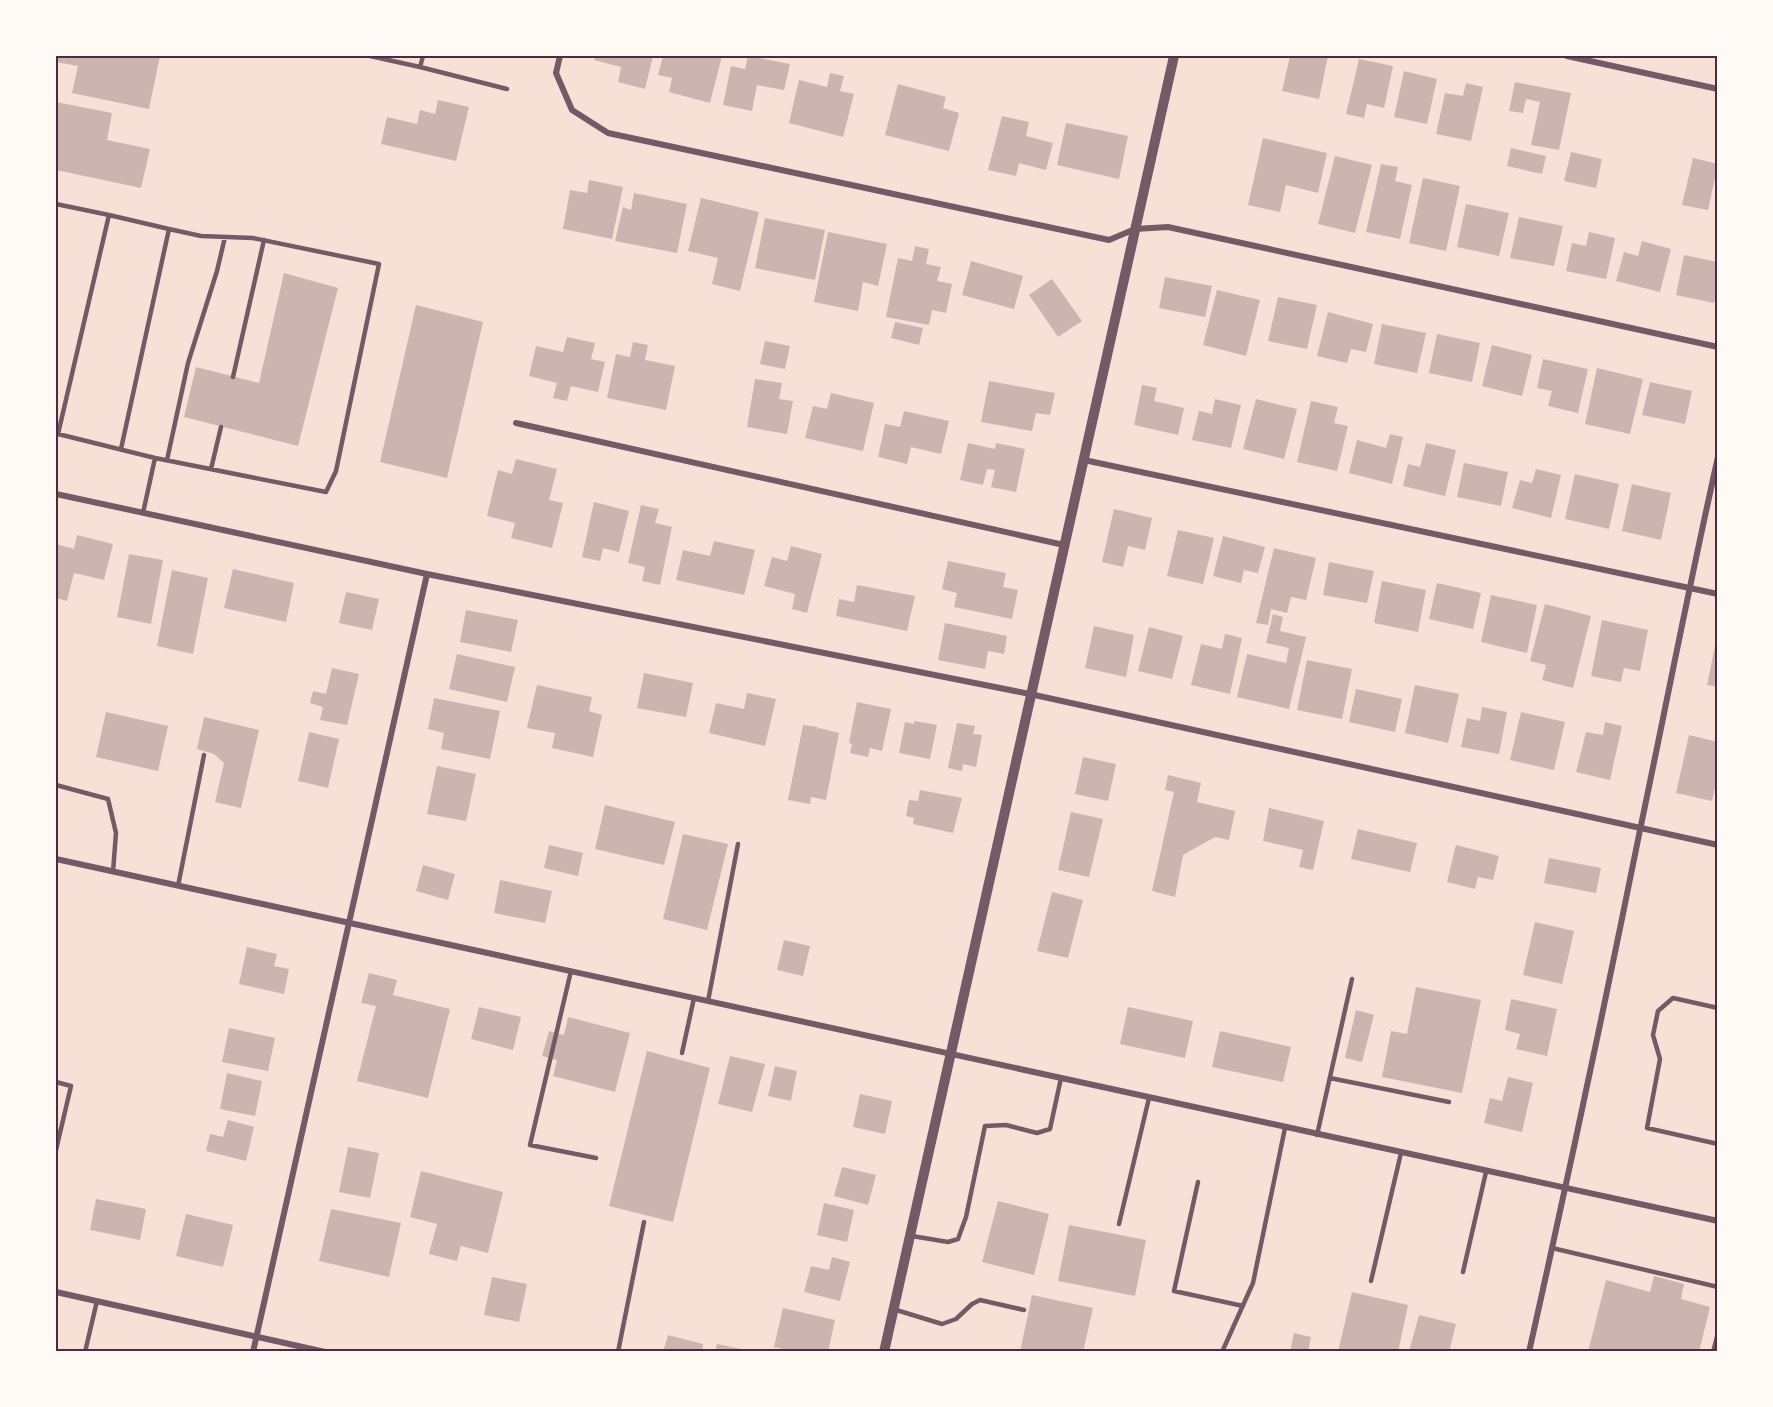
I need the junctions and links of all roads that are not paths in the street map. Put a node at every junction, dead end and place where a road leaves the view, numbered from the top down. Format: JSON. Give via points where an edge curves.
{"nodes":[{"id":1,"x":370,"y":56,"type":"edge"},
{"id":2,"x":423,"y":56,"type":"edge"},
{"id":3,"x":560,"y":56,"type":"edge"},
{"id":4,"x":1174,"y":56,"type":"edge"},
{"id":5,"x":1568,"y":56,"type":"edge"},
{"id":6,"x":420,"y":68,"type":"junction"},
{"id":7,"x":507,"y":89,"type":"dead end"},
{"id":8,"x":1718,"y":89,"type":"edge"},
{"id":9,"x":56,"y":204,"type":"edge"},
{"id":10,"x":109,"y":215,"type":"junction"},
{"id":11,"x":169,"y":229,"type":"junction"},
{"id":12,"x":1135,"y":229,"type":"junction"},
{"id":13,"x":225,"y":237,"type":"junction"},
{"id":14,"x":264,"y":240,"type":"junction"},
{"id":15,"x":1718,"y":346,"type":"edge"},
{"id":16,"x":232,"y":377,"type":"dead end"},
{"id":17,"x":516,"y":423,"type":"dead end"},
{"id":18,"x":221,"y":427,"type":"dead end"},
{"id":19,"x":57,"y":434,"type":"edge"},
{"id":20,"x":121,"y":449,"type":"junction"},
{"id":21,"x":1718,"y":457,"type":"edge"},
{"id":22,"x":155,"y":458,"type":"junction"},
{"id":23,"x":1083,"y":459,"type":"junction"},
{"id":24,"x":166,"y":460,"type":"junction"},
{"id":25,"x":211,"y":469,"type":"junction"},
{"id":26,"x":56,"y":494,"type":"edge"},
{"id":27,"x":144,"y":513,"type":"junction"},
{"id":28,"x":1064,"y":545,"type":"junction"},
{"id":29,"x":427,"y":574,"type":"junction"},
{"id":30,"x":1688,"y":588,"type":"junction"},
{"id":31,"x":1718,"y":594,"type":"edge"},
{"id":32,"x":1030,"y":694,"type":"junction"},
{"id":33,"x":204,"y":755,"type":"dead end"},
{"id":34,"x":56,"y":785,"type":"edge"},
{"id":35,"x":1641,"y":828,"type":"junction"},
{"id":36,"x":738,"y":844,"type":"dead end"},
{"id":37,"x":1718,"y":845,"type":"edge"},
{"id":38,"x":56,"y":859,"type":"edge"},
{"id":39,"x":113,"y":872,"type":"junction"},
{"id":40,"x":178,"y":886,"type":"junction"},
{"id":41,"x":350,"y":923,"type":"junction"},
{"id":42,"x":571,"y":971,"type":"junction"},
{"id":43,"x":1352,"y":980,"type":"dead end"},
{"id":44,"x":694,"y":998,"type":"junction"},
{"id":45,"x":708,"y":1001,"type":"junction"},
{"id":46,"x":1718,"y":1008,"type":"edge"},
{"id":47,"x":682,"y":1053,"type":"dead end"},
{"id":48,"x":949,"y":1054,"type":"junction"},
{"id":49,"x":1061,"y":1078,"type":"junction"},
{"id":50,"x":1330,"y":1078,"type":"junction"},
{"id":51,"x":56,"y":1082,"type":"edge"},
{"id":52,"x":1149,"y":1098,"type":"junction"},
{"id":53,"x":1449,"y":1102,"type":"dead end"},
{"id":54,"x":1285,"y":1128,"type":"junction"},
{"id":55,"x":1317,"y":1135,"type":"junction"},
{"id":56,"x":1718,"y":1144,"type":"edge"},
{"id":57,"x":56,"y":1149,"type":"edge"},
{"id":58,"x":1401,"y":1153,"type":"junction"},
{"id":59,"x":596,"y":1158,"type":"dead end"},
{"id":60,"x":1486,"y":1172,"type":"junction"},
{"id":61,"x":1198,"y":1182,"type":"dead end"},
{"id":62,"x":1566,"y":1189,"type":"junction"},
{"id":63,"x":1718,"y":1221,"type":"edge"},
{"id":64,"x":644,"y":1222,"type":"dead end"},
{"id":65,"x":1119,"y":1224,"type":"dead end"},
{"id":66,"x":909,"y":1236,"type":"junction"},
{"id":67,"x":1552,"y":1248,"type":"junction"},
{"id":68,"x":1463,"y":1272,"type":"dead end"},
{"id":69,"x":1371,"y":1281,"type":"dead end"},
{"id":70,"x":1718,"y":1287,"type":"edge"},
{"id":71,"x":56,"y":1292,"type":"edge"},
{"id":72,"x":97,"y":1301,"type":"junction"},
{"id":73,"x":1243,"y":1306,"type":"junction"},
{"id":74,"x":893,"y":1309,"type":"junction"},
{"id":75,"x":1024,"y":1310,"type":"dead end"},
{"id":76,"x":1718,"y":1334,"type":"edge"},
{"id":77,"x":257,"y":1336,"type":"junction"},
{"id":78,"x":85,"y":1352,"type":"edge"},
{"id":79,"x":254,"y":1352,"type":"edge"},
{"id":80,"x":325,"y":1352,"type":"edge"},
{"id":81,"x":618,"y":1352,"type":"edge"},
{"id":82,"x":884,"y":1352,"type":"edge"},
{"id":83,"x":1222,"y":1352,"type":"edge"},
{"id":84,"x":1529,"y":1352,"type":"edge"},
{"id":85,"x":1713,"y":1352,"type":"edge"}],
"edges":[{"from":1,"to":6,"type":"lane"},
{"from":2,"to":6,"type":"lane"},
{"from":3,"to":12,"type":"street","via":[[556,74],[572,110],[608,133],[1108,240]]},
{"from":4,"to":12,"type":"street"},
{"from":5,"to":8,"type":"street"},
{"from":6,"to":7,"type":"lane"},
{"from":9,"to":10,"type":"lane"},
{"from":10,"to":11,"type":"lane"},
{"from":10,"to":19,"type":"lane"},
{"from":11,"to":13,"type":"lane"},
{"from":11,"to":20,"type":"lane"},
{"from":12,"to":15,"type":"street","via":[[1168,227]]},
{"from":12,"to":23,"type":"street"},
{"from":13,"to":14,"type":"lane"},
{"from":13,"to":24,"type":"lane","via":[[188,363]]},
{"from":14,"to":16,"type":"lane"},
{"from":14,"to":25,"type":"lane","via":[[379,264],[336,471],[326,492]]},
{"from":17,"to":28,"type":"street"},
{"from":18,"to":25,"type":"lane"},
{"from":19,"to":20,"type":"lane"},
{"from":20,"to":22,"type":"lane"},
{"from":21,"to":30,"type":"street"},
{"from":22,"to":24,"type":"lane"},
{"from":22,"to":27,"type":"lane"},
{"from":23,"to":28,"type":"street"},
{"from":23,"to":30,"type":"street"},
{"from":24,"to":25,"type":"lane"},
{"from":26,"to":27,"type":"street"},
{"from":27,"to":29,"type":"street"},
{"from":28,"to":32,"type":"street"},
{"from":29,"to":32,"type":"street"},
{"from":29,"to":41,"type":"street"},
{"from":30,"to":31,"type":"street"},
{"from":30,"to":35,"type":"street"},
{"from":32,"to":35,"type":"street"},
{"from":32,"to":48,"type":"street"},
{"from":33,"to":40,"type":"lane"},
{"from":34,"to":39,"type":"lane","via":[[108,800],[116,833]]},
{"from":35,"to":37,"type":"street"},
{"from":35,"to":62,"type":"street"},
{"from":36,"to":45,"type":"lane"},
{"from":38,"to":39,"type":"street"},
{"from":39,"to":40,"type":"street"},
{"from":40,"to":41,"type":"street"},
{"from":41,"to":42,"type":"street"},
{"from":41,"to":77,"type":"street"},
{"from":42,"to":44,"type":"street"},
{"from":42,"to":59,"type":"lane","via":[[531,1146]]},
{"from":43,"to":50,"type":"lane"},
{"from":44,"to":45,"type":"street"},
{"from":44,"to":47,"type":"lane"},
{"from":45,"to":48,"type":"street"},
{"from":46,"to":56,"type":"lane","via":[[1673,998],[1658,1011],[1653,1035],[1660,1059],[1647,1128]]},
{"from":48,"to":49,"type":"street"},
{"from":48,"to":66,"type":"street"},
{"from":49,"to":52,"type":"street"},
{"from":49,"to":66,"type":"lane","via":[[1050,1129],[1037,1133],[1006,1125],[985,1126],[958,1239],[948,1242]]},
{"from":50,"to":53,"type":"lane"},
{"from":50,"to":55,"type":"lane"},
{"from":51,"to":57,"type":"lane","via":[[71,1086]]},
{"from":52,"to":54,"type":"street"},
{"from":52,"to":65,"type":"lane"},
{"from":54,"to":55,"type":"street"},
{"from":54,"to":73,"type":"lane","via":[[1253,1283]]},
{"from":55,"to":58,"type":"street"},
{"from":58,"to":60,"type":"street"},
{"from":58,"to":69,"type":"lane"},
{"from":60,"to":62,"type":"street"},
{"from":60,"to":68,"type":"lane"},
{"from":61,"to":73,"type":"lane","via":[[1174,1291]]},
{"from":62,"to":63,"type":"street"},
{"from":62,"to":67,"type":"street"},
{"from":64,"to":81,"type":"lane"},
{"from":66,"to":74,"type":"street"},
{"from":67,"to":70,"type":"lane"},
{"from":67,"to":84,"type":"street"},
{"from":71,"to":72,"type":"street"},
{"from":72,"to":77,"type":"street"},
{"from":72,"to":78,"type":"lane"},
{"from":73,"to":83,"type":"lane"},
{"from":74,"to":75,"type":"lane","via":[[942,1324],[956,1319],[981,1300]]},
{"from":74,"to":82,"type":"street"},
{"from":76,"to":85,"type":"lane"},
{"from":77,"to":79,"type":"street"},
{"from":77,"to":80,"type":"street"}]}
